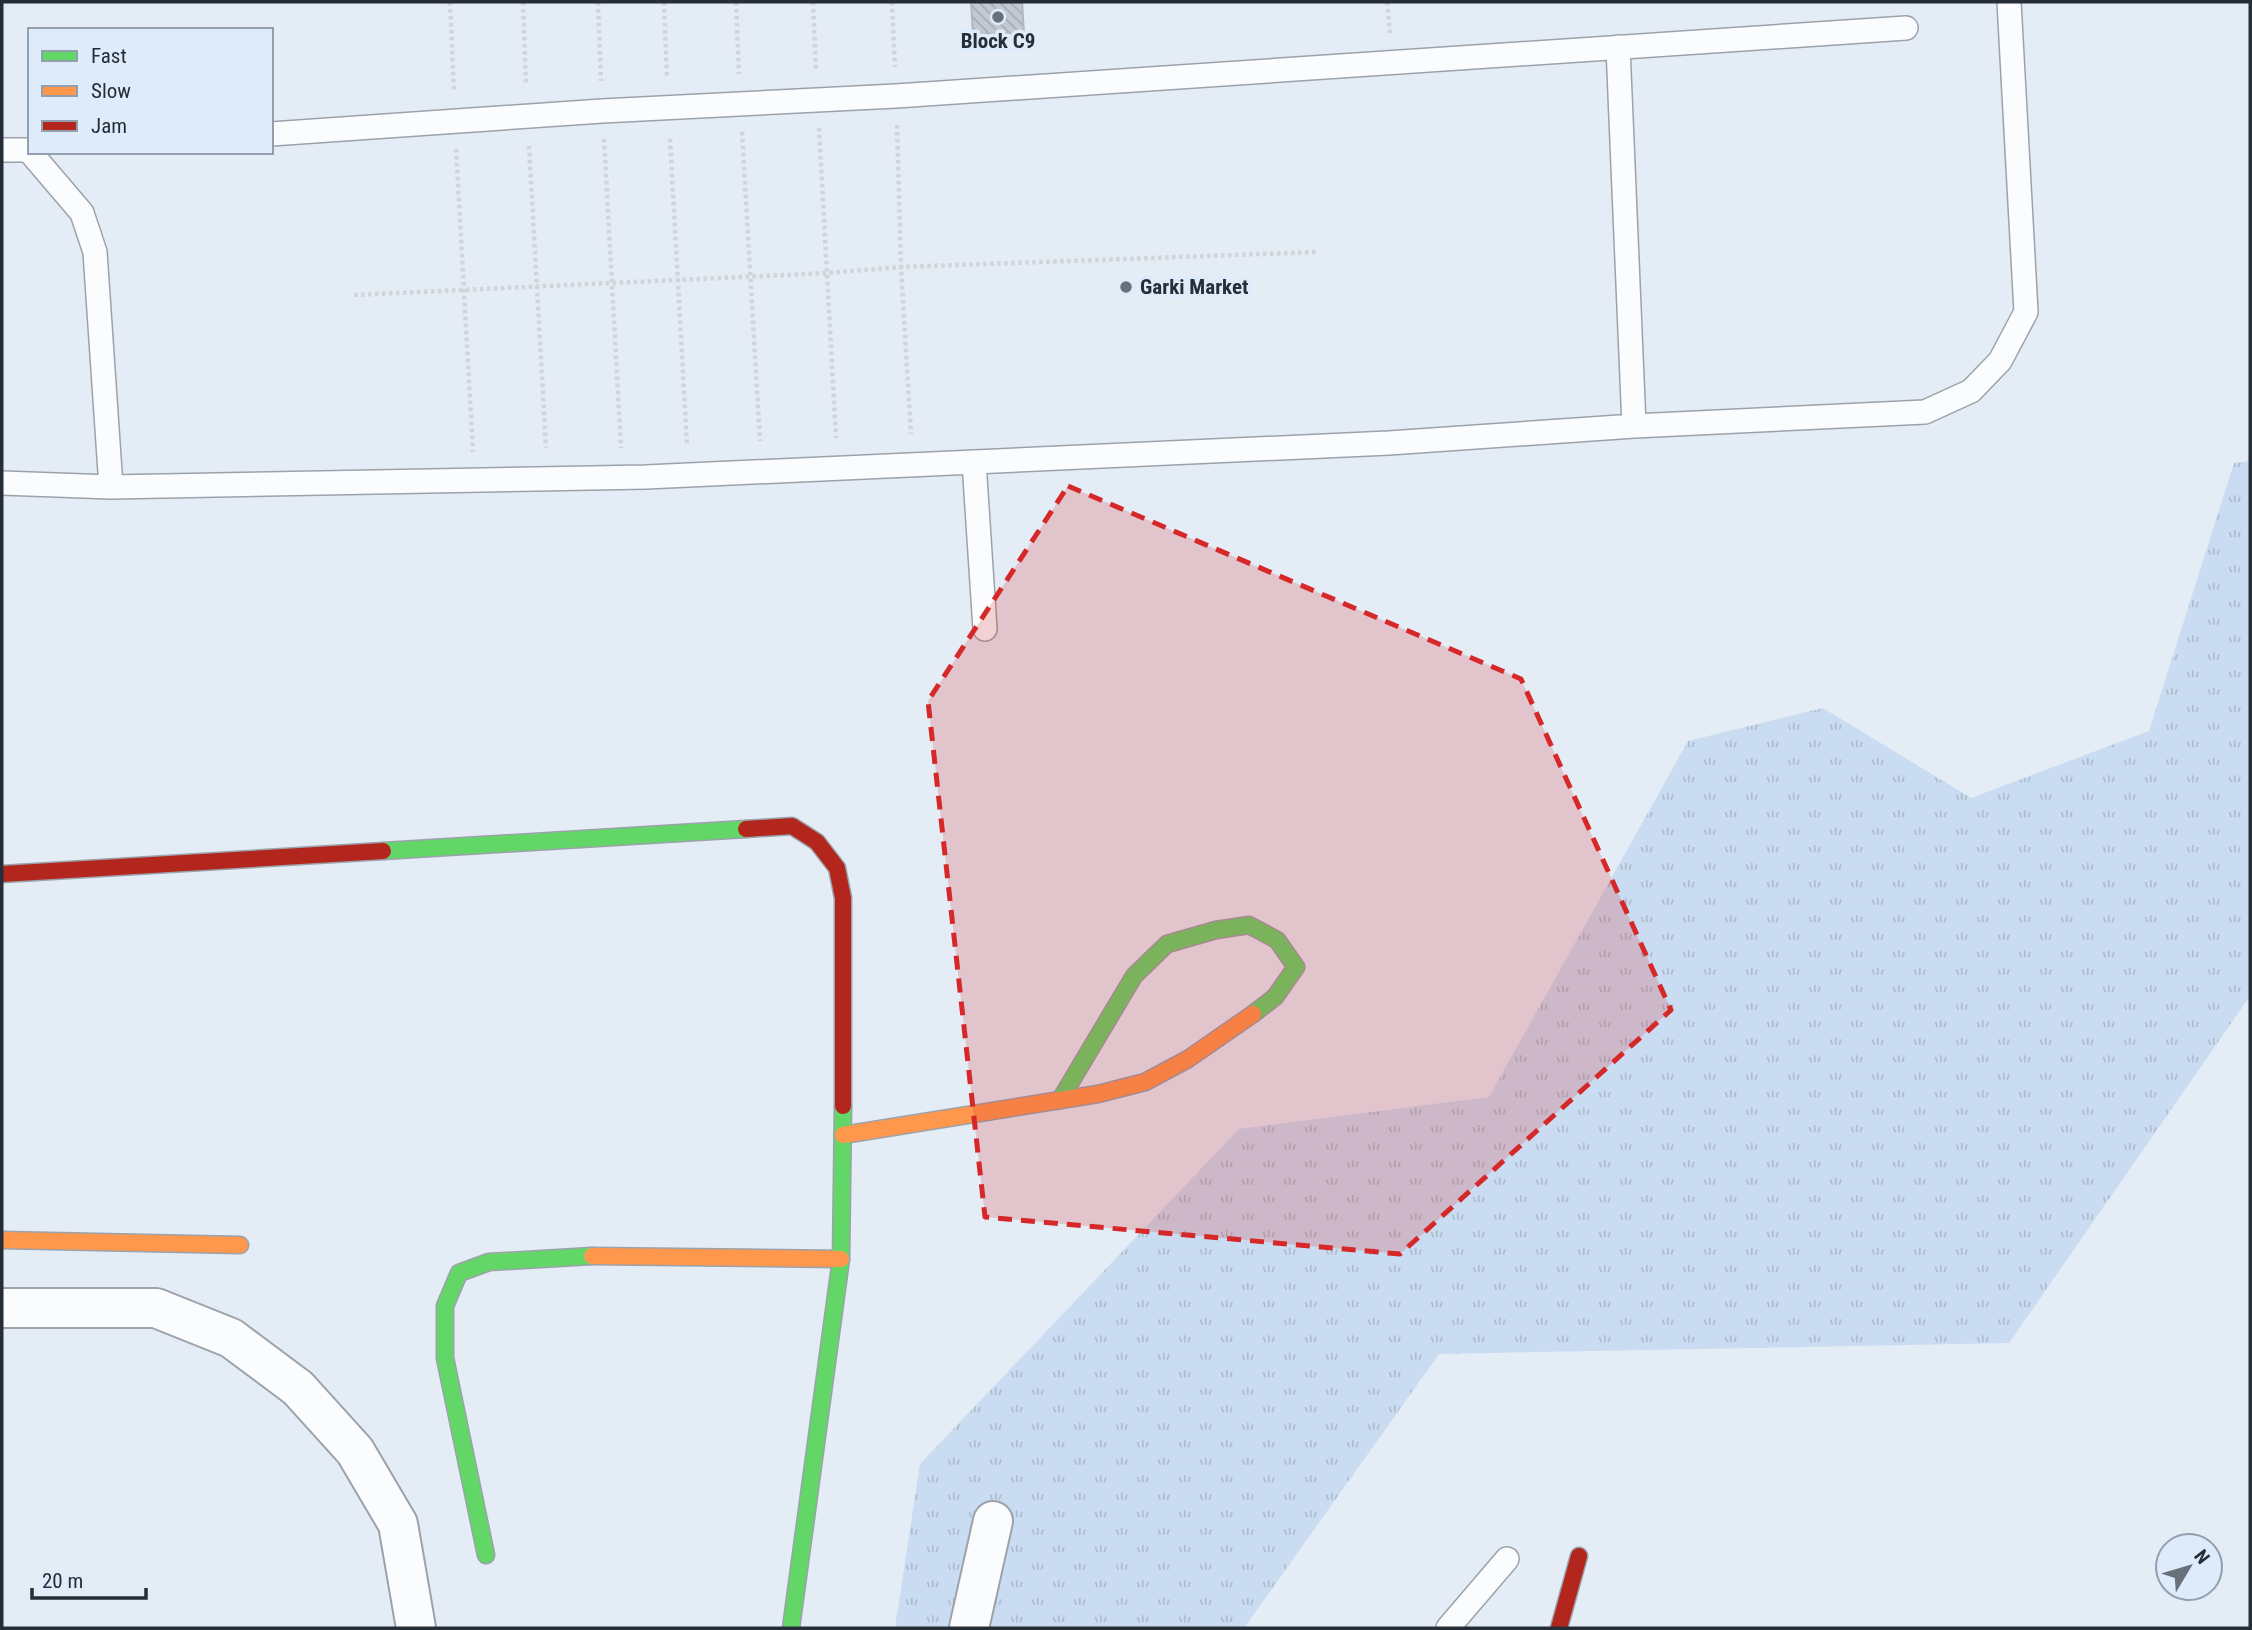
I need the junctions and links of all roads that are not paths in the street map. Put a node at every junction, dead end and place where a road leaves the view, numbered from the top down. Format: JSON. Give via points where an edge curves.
{"nodes":[{"id":1,"x":2009,"y":2,"type":"edge"},
{"id":2,"x":1906,"y":27,"type":"dead end"},
{"id":3,"x":1618,"y":47,"type":"junction"},
{"id":4,"x":273,"y":134,"type":"edge"},
{"id":5,"x":2,"y":150,"type":"edge"},
{"id":6,"x":28,"y":151,"type":"edge"},
{"id":7,"x":32,"y":154,"type":"edge"},
{"id":8,"x":1634,"y":426,"type":"junction"},
{"id":9,"x":974,"y":462,"type":"junction"},
{"id":10,"x":2,"y":483,"type":"edge"},
{"id":11,"x":111,"y":487,"type":"junction"},
{"id":12,"x":985,"y":629,"type":"dead end"},
{"id":13,"x":2,"y":874,"type":"edge"},
{"id":14,"x":1060,"y":1100,"type":"junction"},
{"id":15,"x":843,"y":1135,"type":"junction"},
{"id":16,"x":2,"y":1240,"type":"edge"},
{"id":17,"x":240,"y":1245,"type":"dead end"},
{"id":18,"x":841,"y":1259,"type":"junction"},
{"id":19,"x":2,"y":1308,"type":"edge"},
{"id":20,"x":993,"y":1521,"type":"dead end"},
{"id":21,"x":486,"y":1555,"type":"dead end"},
{"id":22,"x":1579,"y":1556,"type":"dead end"},
{"id":23,"x":1507,"y":1559,"type":"dead end"},
{"id":24,"x":416,"y":1628,"type":"edge"},
{"id":25,"x":792,"y":1628,"type":"edge"},
{"id":26,"x":969,"y":1628,"type":"edge"},
{"id":27,"x":1448,"y":1628,"type":"edge"},
{"id":28,"x":1559,"y":1628,"type":"edge"}],
"edges":[{"from":1,"to":8,"type":"lane","via":[[2026,312],[2000,361],[1971,391],[1925,412]]},
{"from":2,"to":3,"type":"lane"},
{"from":3,"to":4,"type":"lane"},
{"from":3,"to":8,"type":"lane"},
{"from":5,"to":6,"type":"lane"},
{"from":7,"to":11,"type":"lane","via":[[82,213],[95,252]]},
{"from":8,"to":9,"type":"lane","via":[[1390,443]]},
{"from":9,"to":11,"type":"lane","via":[[622,477]]},
{"from":9,"to":12,"type":"lane"},
{"from":10,"to":11,"type":"lane"},
{"from":13,"to":15,"type":"street","via":[[792,826],[817,842],[837,868],[843,898]]},
{"from":14,"to":14,"type":"street","via":[[1144,1082],[1188,1059],[1275,997],[1296,967],[1277,940],[1249,925],[1167,944],[1134,976]]},
{"from":14,"to":15,"type":"street"},
{"from":15,"to":18,"type":"street"},
{"from":16,"to":17,"type":"street"},
{"from":18,"to":21,"type":"street","via":[[600,1255],[489,1262],[459,1273],[445,1306],[445,1358]]},
{"from":18,"to":25,"type":"street"},
{"from":19,"to":24,"type":"street","via":[[156,1308],[231,1338],[298,1388],[355,1451],[398,1524]]},
{"from":20,"to":26,"type":"street"},
{"from":22,"to":28,"type":"street"},
{"from":23,"to":27,"type":"lane"}]}
